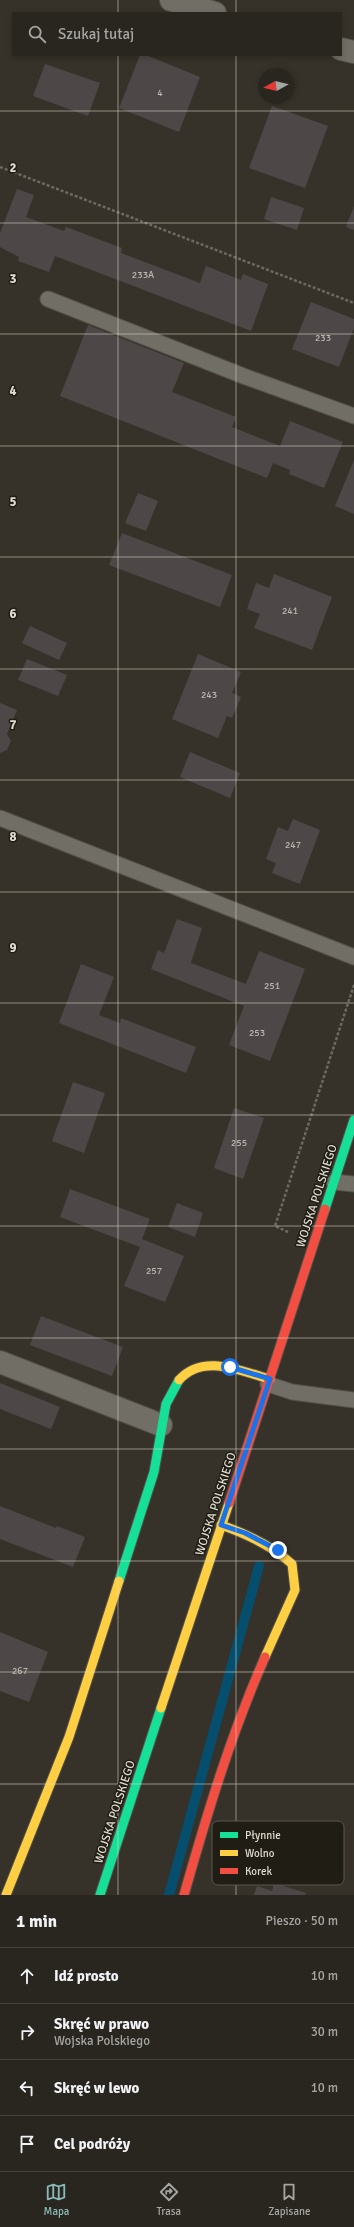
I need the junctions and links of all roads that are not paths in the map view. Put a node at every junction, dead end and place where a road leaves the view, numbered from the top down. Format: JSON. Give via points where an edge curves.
{"nodes":[{"id":1,"x":171,"y":0,"type":"edge"},
{"id":2,"x":212,"y":12,"type":"edge"},
{"id":3,"x":342,"y":48,"type":"edge"},
{"id":4,"x":354,"y":52,"type":"edge"},
{"id":5,"x":48,"y":298,"type":"dead end"},
{"id":6,"x":354,"y":416,"type":"edge"},
{"id":7,"x":0,"y":818,"type":"edge"},
{"id":8,"x":354,"y":957,"type":"edge"},
{"id":9,"x":354,"y":1120,"type":"edge"},
{"id":10,"x":334,"y":1182,"type":"junction"},
{"id":11,"x":354,"y":1184,"type":"edge"},
{"id":12,"x":0,"y":1362,"type":"edge"},
{"id":13,"x":269,"y":1382,"type":"junction"},
{"id":14,"x":354,"y":1400,"type":"edge"},
{"id":15,"x":161,"y":1425,"type":"junction"},
{"id":16,"x":221,"y":1525,"type":"junction"},
{"id":17,"x":6,"y":1895,"type":"edge"},
{"id":18,"x":100,"y":1895,"type":"edge"},
{"id":19,"x":184,"y":1895,"type":"edge"}],
"edges":[{"from":1,"to":2,"type":"street"},
{"from":3,"to":4,"type":"street"},
{"from":5,"to":6,"type":"lane","via":[[239,374]]},
{"from":7,"to":8,"type":"lane"},
{"from":9,"to":10,"type":"street","name":"WOJSKA POLSKIEGO"},
{"from":10,"to":11,"type":"lane"},
{"from":10,"to":13,"type":"street","name":"WOJSKA POLSKIEGO"},
{"from":12,"to":15,"type":"street"},
{"from":13,"to":14,"type":"lane","via":[[299,1393]]},
{"from":13,"to":15,"type":"street","via":[[216,1364],[186,1372],[174,1384]]},
{"from":13,"to":16,"type":"street","name":"WOJSKA POLSKIEGO"},
{"from":15,"to":17,"type":"street","via":[[154,1472],[69,1737]]},
{"from":16,"to":18,"type":"street","name":"WOJSKA POLSKIEGO"},
{"from":16,"to":19,"type":"street","via":[[245,1533],[278,1550],[292,1564],[295,1590],[244,1704],[209,1805]]}]}
